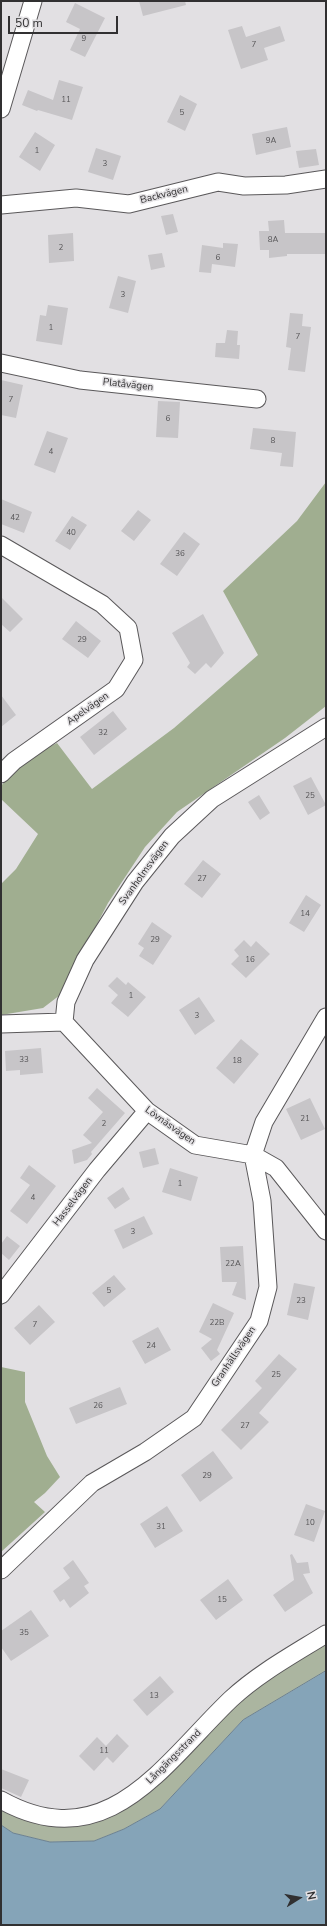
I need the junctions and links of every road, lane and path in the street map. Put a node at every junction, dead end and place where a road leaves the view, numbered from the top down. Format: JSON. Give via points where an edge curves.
{"nodes":[{"id":1,"x":33,"y":1,"type":"edge"},
{"id":2,"x":1,"y":109,"type":"edge"},
{"id":3,"x":326,"y":179,"type":"edge"},
{"id":4,"x":1,"y":205,"type":"edge"},
{"id":5,"x":1,"y":363,"type":"edge"},
{"id":6,"x":257,"y":399,"type":"dead end"},
{"id":7,"x":1,"y":545,"type":"edge"},
{"id":8,"x":326,"y":727,"type":"edge"},
{"id":9,"x":1,"y":774,"type":"edge"},
{"id":10,"x":326,"y":1017,"type":"edge"},
{"id":11,"x":64,"y":1022,"type":"junction"},
{"id":12,"x":1,"y":1024,"type":"edge"},
{"id":13,"x":147,"y":1111,"type":"junction"},
{"id":14,"x":252,"y":1155,"type":"junction"},
{"id":15,"x":326,"y":1231,"type":"edge"},
{"id":16,"x":1,"y":1295,"type":"edge"},
{"id":17,"x":1,"y":1570,"type":"edge"},
{"id":18,"x":326,"y":1634,"type":"edge"},
{"id":19,"x":1,"y":1800,"type":"edge"}],
"edges":[{"from":1,"to":2,"type":"street"},
{"from":3,"to":4,"type":"street","name":"Backvägen","via":[[286,185],[244,186],[218,182],[130,204],[76,198]]},
{"from":5,"to":6,"type":"street","name":"Platåvägen","via":[[80,380]]},
{"from":7,"to":9,"type":"street","name":"Apelvägen","via":[[102,604],[128,628],[134,660],[116,689],[14,761]]},
{"from":8,"to":11,"type":"street","name":"Svanholmsvägen","via":[[212,799],[172,836],[135,882],[85,960],[66,1002]]},
{"from":10,"to":14,"type":"street","via":[[264,1122]]},
{"from":11,"to":12,"type":"street"},
{"from":11,"to":13,"type":"street","name":"Lövnäsvägen"},
{"from":13,"to":14,"type":"street","name":"Lövnäsvägen","via":[[195,1145]]},
{"from":13,"to":16,"type":"street","name":"Hasselvägen","via":[[97,1170]]},
{"from":14,"to":15,"type":"street","name":"Lövnäsvägen","via":[[276,1168]]},
{"from":14,"to":17,"type":"street","name":"Granhällsvägen","via":[[262,1201],[268,1286],[258,1321],[194,1418],[145,1452],[92,1483]]},
{"from":18,"to":19,"type":"street","name":"Långängsstrand","via":[[255,1679],[232,1699],[167,1767],[140,1791],[120,1802],[93,1815],[50,1819]]}]}
